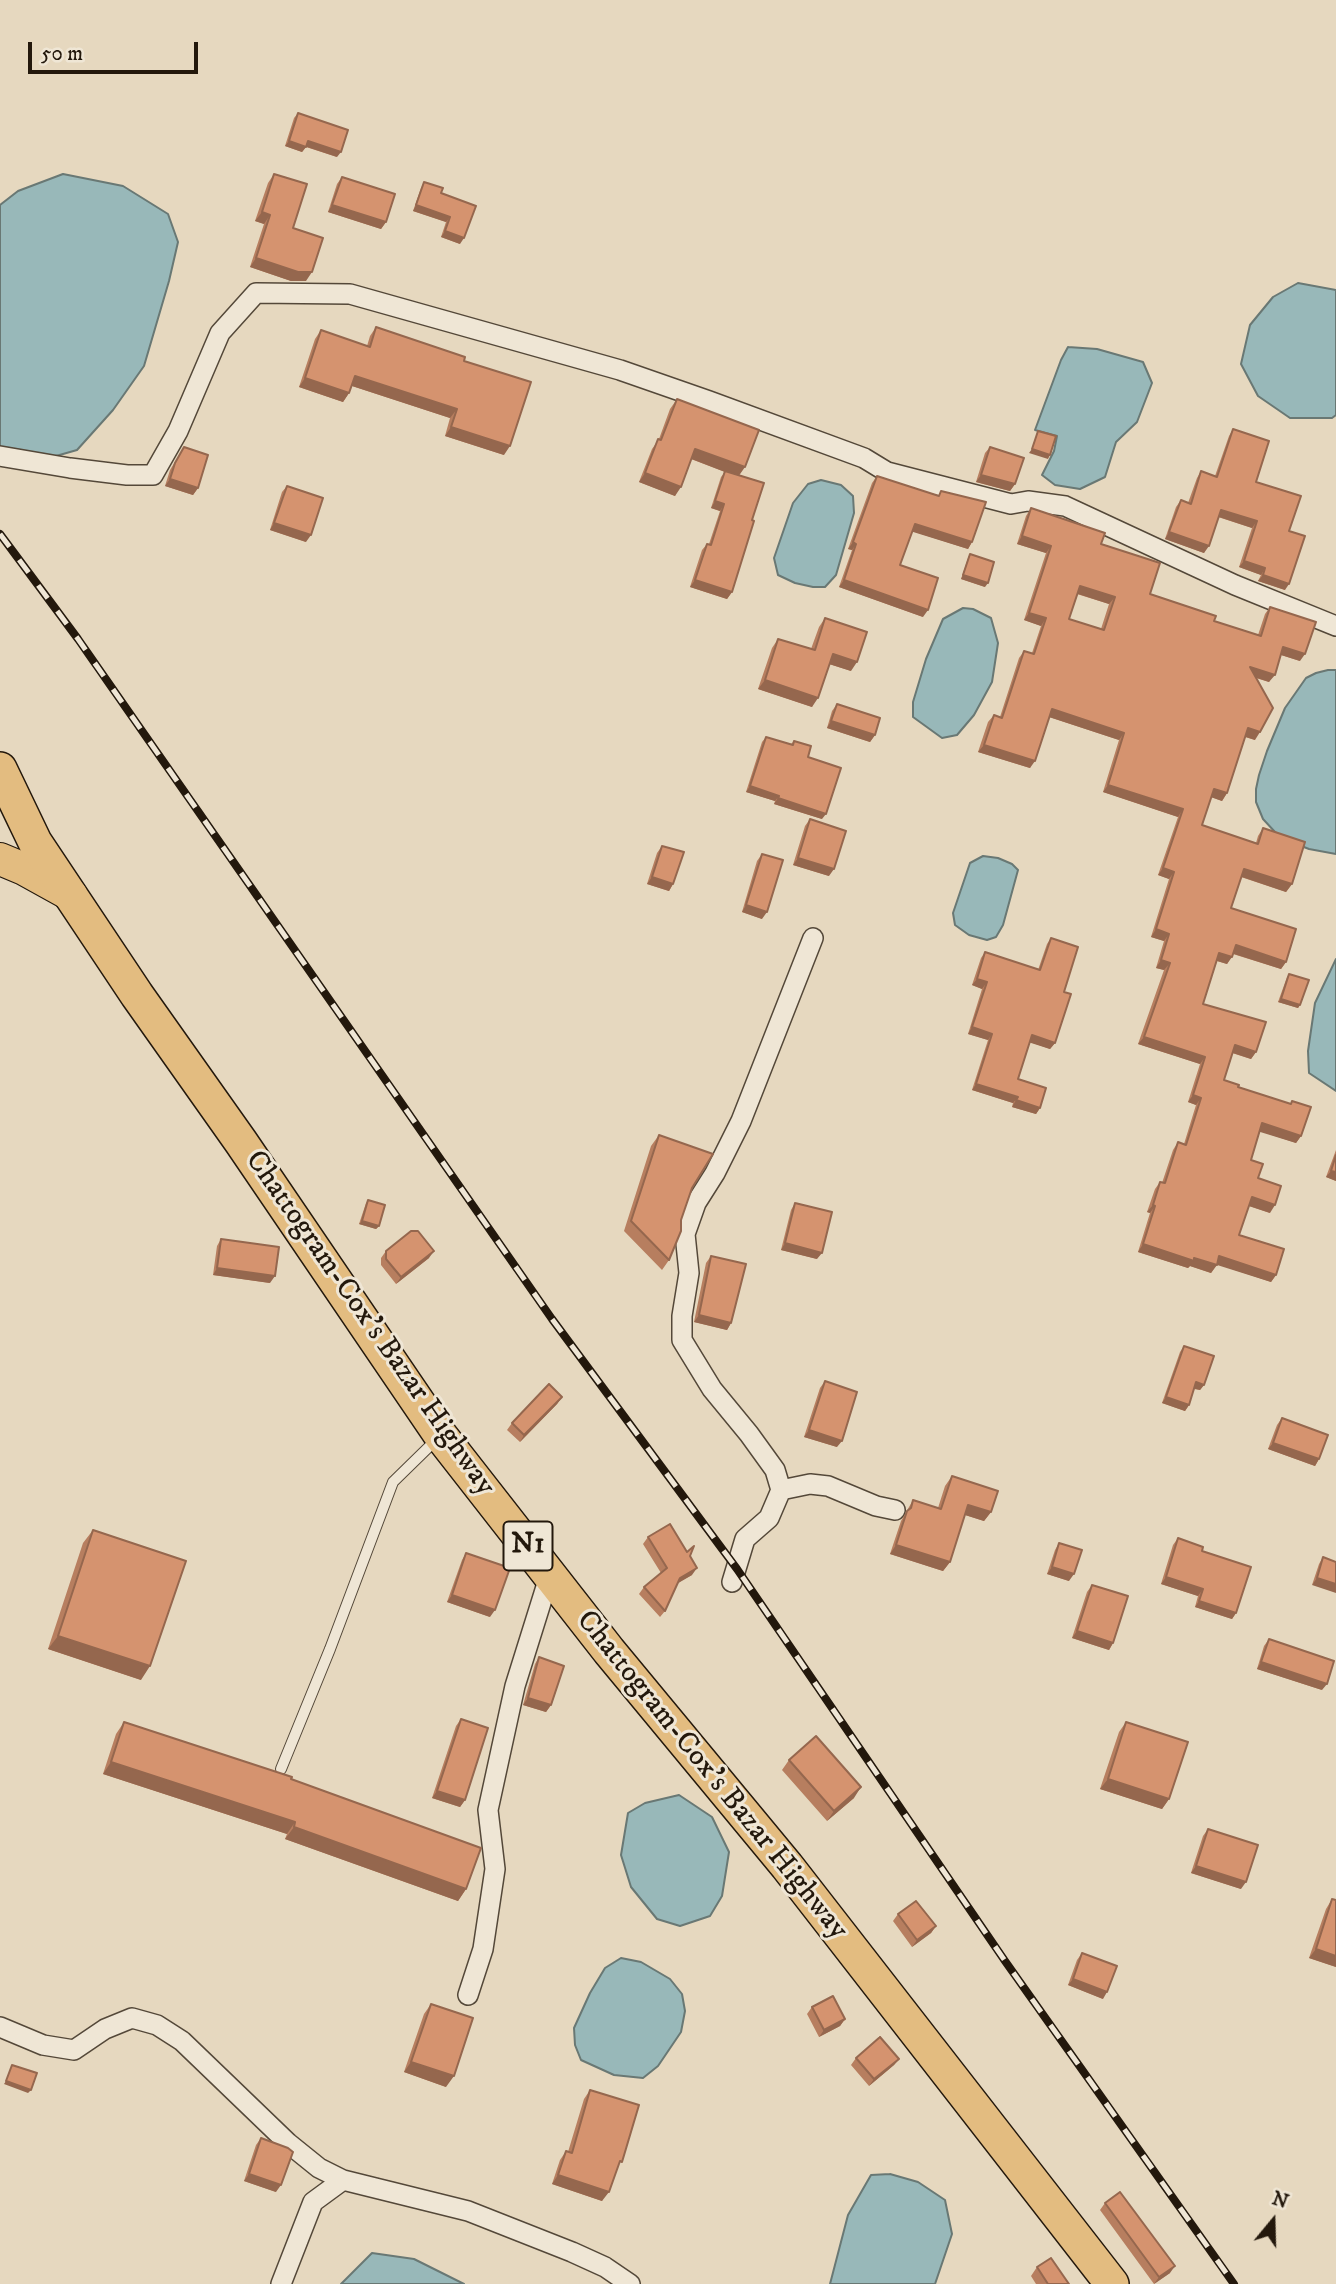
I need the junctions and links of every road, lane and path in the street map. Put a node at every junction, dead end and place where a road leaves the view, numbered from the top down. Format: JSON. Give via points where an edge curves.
{"nodes":[{"id":1,"x":0,"y":456,"type":"edge"},
{"id":2,"x":1336,"y":626,"type":"edge"},
{"id":3,"x":0,"y":769,"type":"edge"},
{"id":4,"x":0,"y":859,"type":"edge"},
{"id":5,"x":71,"y":895,"type":"junction"},
{"id":6,"x":813,"y":938,"type":"dead end"},
{"id":7,"x":441,"y":1436,"type":"junction"},
{"id":8,"x":781,"y":1490,"type":"junction"},
{"id":9,"x":895,"y":1510,"type":"dead end"},
{"id":10,"x":550,"y":1574,"type":"junction"},
{"id":11,"x":732,"y":1582,"type":"dead end"},
{"id":12,"x":281,"y":1769,"type":"dead end"},
{"id":13,"x":468,"y":1995,"type":"dead end"},
{"id":14,"x":0,"y":2027,"type":"edge"},
{"id":15,"x":343,"y":2180,"type":"junction"},
{"id":16,"x":281,"y":2284,"type":"edge"},
{"id":17,"x":629,"y":2284,"type":"edge"},
{"id":18,"x":1112,"y":2284,"type":"edge"}],
"edges":[{"from":1,"to":2,"type":"street","via":[[153,475],[178,431],[220,333],[257,293],[350,294],[620,370],[864,458],[887,472],[1011,504],[1028,501],[1065,506]]},
{"from":3,"to":5,"type":"highway","name":"Chattogram-Cox's Bazar Highway","number":"N1","via":[[35,842]]},
{"from":4,"to":5,"type":"main road"},
{"from":5,"to":7,"type":"highway","name":"Chattogram-Cox's Bazar Highway","number":"N1"},
{"from":6,"to":8,"type":"street","via":[[741,1121],[696,1203],[685,1234],[689,1273],[682,1340],[712,1389],[775,1470]]},
{"from":7,"to":10,"type":"highway","name":"Chattogram-Cox's Bazar Highway","number":"N1"},
{"from":7,"to":12,"type":"lane","via":[[393,1482]]},
{"from":8,"to":9,"type":"street","via":[[810,1484],[828,1486]]},
{"from":8,"to":11,"type":"street","via":[[769,1517],[745,1539]]},
{"from":10,"to":13,"type":"street","via":[[515,1686],[488,1810],[495,1869],[483,1949]]},
{"from":10,"to":18,"type":"highway","name":"Chattogram-Cox's Bazar Highway","number":"N1","via":[[787,1866]]},
{"from":14,"to":15,"type":"street","via":[[43,2045],[74,2050],[132,2018],[157,2025],[182,2041],[288,2143]]},
{"from":15,"to":16,"type":"street","via":[[313,2202]]},
{"from":15,"to":17,"type":"street","via":[[468,2211],[572,2252]]}]}
